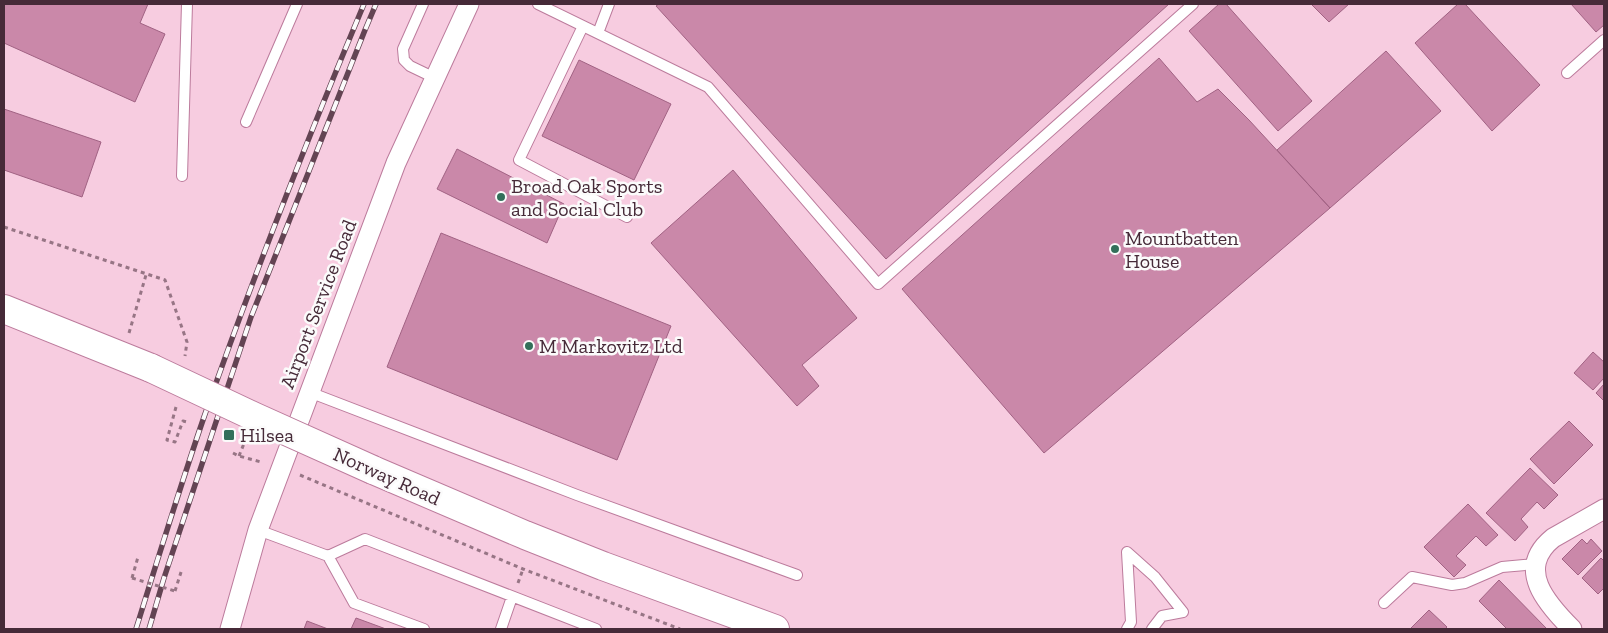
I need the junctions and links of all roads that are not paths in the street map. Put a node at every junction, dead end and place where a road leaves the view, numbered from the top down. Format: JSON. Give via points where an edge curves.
{"nodes":[{"id":1,"x":187,"y":4,"type":"edge"},
{"id":2,"x":297,"y":4,"type":"edge"},
{"id":3,"x":423,"y":4,"type":"edge"},
{"id":4,"x":469,"y":4,"type":"edge"},
{"id":5,"x":538,"y":4,"type":"edge"},
{"id":6,"x":609,"y":4,"type":"edge"},
{"id":7,"x":1193,"y":4,"type":"edge"},
{"id":8,"x":583,"y":26,"type":"junction"},
{"id":9,"x":598,"y":33,"type":"junction"},
{"id":10,"x":1604,"y":40,"type":"edge"},
{"id":11,"x":1567,"y":73,"type":"dead end"},
{"id":12,"x":435,"y":78,"type":"junction"},
{"id":13,"x":246,"y":122,"type":"dead end"},
{"id":14,"x":182,"y":176,"type":"dead end"},
{"id":15,"x":626,"y":217,"type":"dead end"},
{"id":16,"x":4,"y":309,"type":"edge"},
{"id":17,"x":309,"y":392,"type":"junction"},
{"id":18,"x":1604,"y":509,"type":"edge"},
{"id":19,"x":258,"y":530,"type":"junction"},
{"id":20,"x":328,"y":556,"type":"junction"},
{"id":21,"x":1536,"y":564,"type":"junction"},
{"id":22,"x":796,"y":575,"type":"dead end"},
{"id":23,"x":512,"y":597,"type":"junction"},
{"id":24,"x":1384,"y":603,"type":"dead end"},
{"id":25,"x":230,"y":629,"type":"edge"},
{"id":26,"x":424,"y":629,"type":"edge"},
{"id":27,"x":502,"y":629,"type":"edge"},
{"id":28,"x":596,"y":629,"type":"edge"},
{"id":29,"x":775,"y":629,"type":"edge"},
{"id":30,"x":1128,"y":629,"type":"edge"},
{"id":31,"x":1152,"y":629,"type":"edge"},
{"id":32,"x":1572,"y":629,"type":"edge"}],
"edges":[{"from":1,"to":14,"type":"lane"},
{"from":2,"to":13,"type":"lane"},
{"from":3,"to":12,"type":"lane","via":[[403,49],[404,60]]},
{"from":4,"to":12,"type":"street","name":"Airport Service Road"},
{"from":5,"to":8,"type":"lane"},
{"from":6,"to":9,"type":"lane"},
{"from":7,"to":9,"type":"lane","via":[[878,284],[708,87]]},
{"from":8,"to":9,"type":"lane"},
{"from":8,"to":15,"type":"lane","via":[[519,160]]},
{"from":10,"to":11,"type":"lane"},
{"from":12,"to":17,"type":"street","name":"Airport Service Road","via":[[396,163]]},
{"from":16,"to":29,"type":"street","name":"Norway Road","bridge":true,"via":[[151,368],[373,470],[525,535]]},
{"from":17,"to":19,"type":"street","name":"Airport Service Road"},
{"from":17,"to":22,"type":"lane"},
{"from":18,"to":21,"type":"street","via":[[1546,544]]},
{"from":19,"to":20,"type":"lane"},
{"from":19,"to":25,"type":"street","name":"Airport Service Road"},
{"from":20,"to":23,"type":"lane","via":[[365,539]]},
{"from":20,"to":26,"type":"lane","via":[[354,602]]},
{"from":21,"to":24,"type":"lane","via":[[1502,567],[1465,583],[1452,585],[1412,577]]},
{"from":21,"to":32,"type":"street","via":[[1537,578],[1545,599]]},
{"from":23,"to":27,"type":"lane"},
{"from":23,"to":28,"type":"lane"},
{"from":30,"to":31,"type":"lane","via":[[1131,622],[1127,552],[1155,577],[1183,612],[1162,616]]}]}
